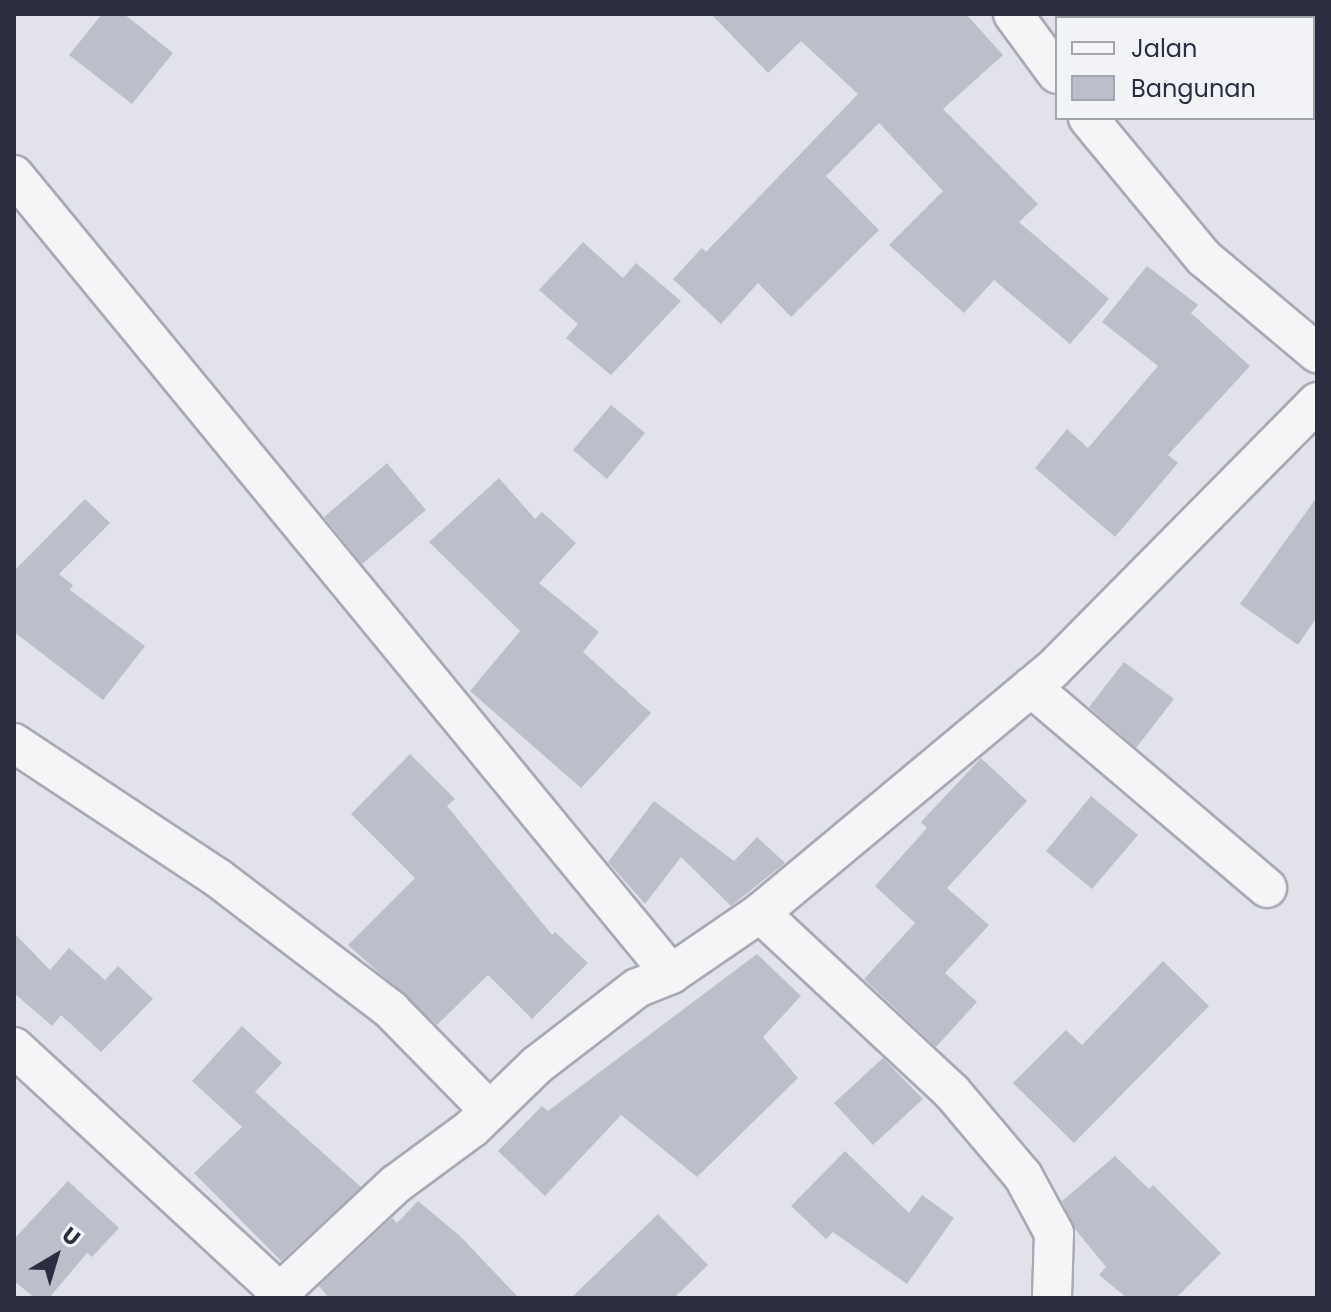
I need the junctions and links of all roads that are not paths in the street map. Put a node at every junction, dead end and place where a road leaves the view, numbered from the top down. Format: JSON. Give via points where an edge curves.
{"nodes":[{"id":1,"x":1013,"y":14,"type":"edge"},
{"id":2,"x":1055,"y":71,"type":"edge"},
{"id":3,"x":1090,"y":120,"type":"edge"},
{"id":4,"x":14,"y":175,"type":"edge"},
{"id":5,"x":1317,"y":353,"type":"edge"},
{"id":6,"x":1317,"y":402,"type":"edge"},
{"id":7,"x":1031,"y":687,"type":"junction"},
{"id":8,"x":14,"y":743,"type":"edge"},
{"id":9,"x":1267,"y":888,"type":"dead end"},
{"id":10,"x":760,"y":913,"type":"junction"},
{"id":11,"x":671,"y":974,"type":"junction"},
{"id":12,"x":14,"y":1047,"type":"edge"},
{"id":13,"x":490,"y":1111,"type":"junction"},
{"id":14,"x":280,"y":1296,"type":"edge"},
{"id":15,"x":1052,"y":1298,"type":"edge"}],
"edges":[{"from":1,"to":2,"type":"street"},
{"from":3,"to":5,"type":"street","via":[[1204,258]]},
{"from":4,"to":11,"type":"street"},
{"from":6,"to":7,"type":"street"},
{"from":7,"to":9,"type":"street"},
{"from":7,"to":10,"type":"street"},
{"from":8,"to":13,"type":"street","via":[[218,878],[391,1010]]},
{"from":10,"to":11,"type":"street"},
{"from":10,"to":15,"type":"street","via":[[952,1092],[1023,1176],[1054,1233]]},
{"from":11,"to":13,"type":"street","via":[[637,988],[594,1020]]},
{"from":12,"to":14,"type":"street"},
{"from":13,"to":14,"type":"street","via":[[396,1184]]}]}
